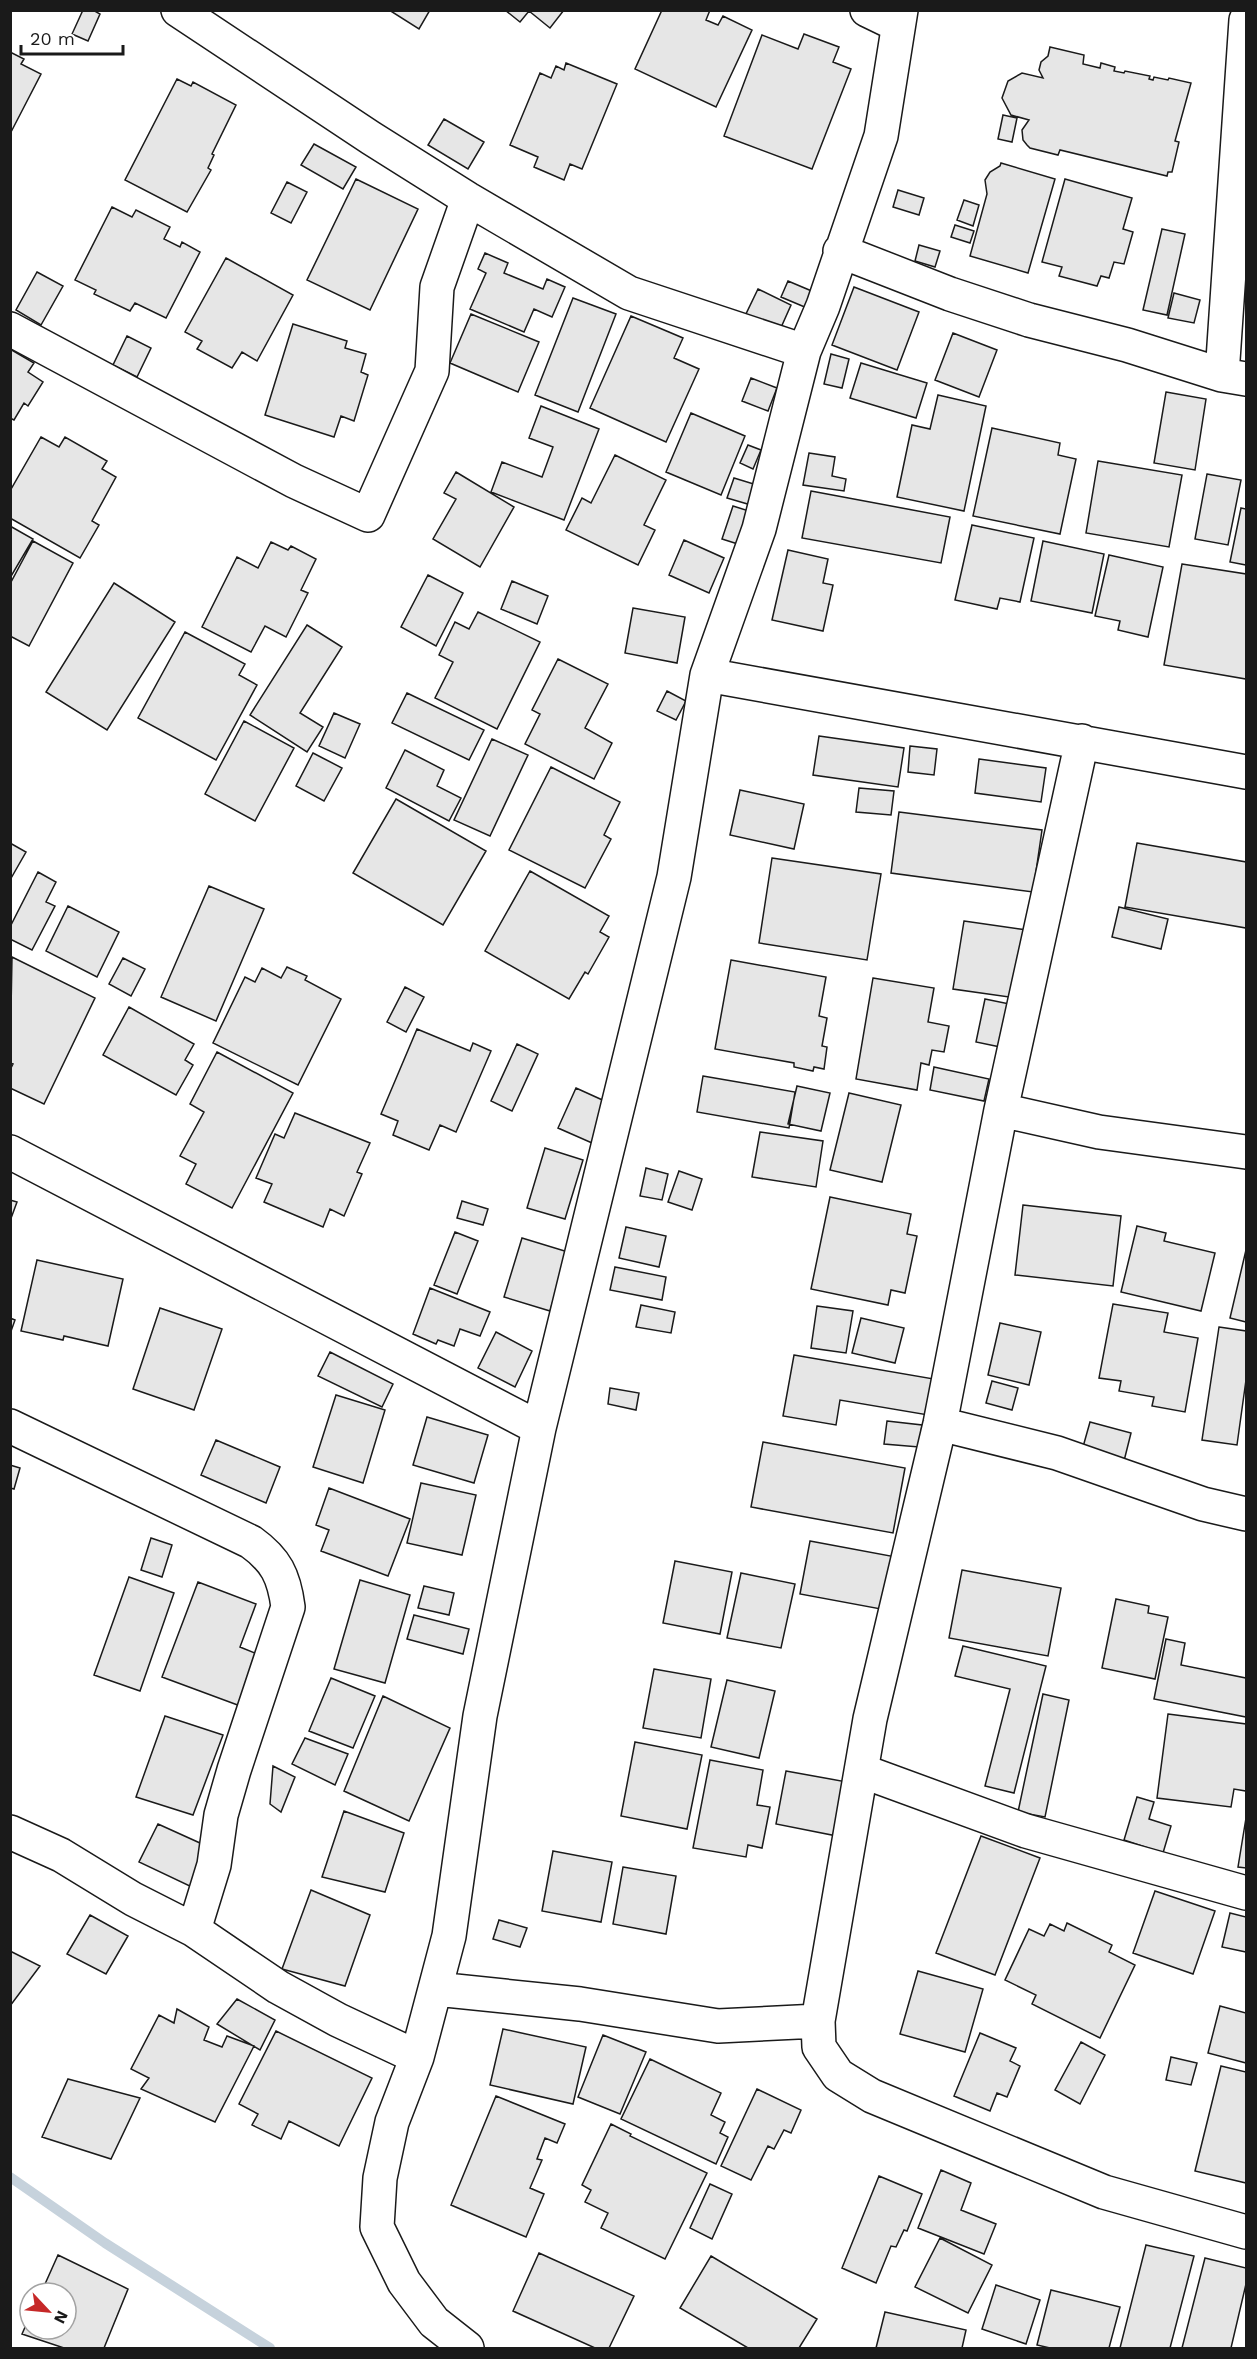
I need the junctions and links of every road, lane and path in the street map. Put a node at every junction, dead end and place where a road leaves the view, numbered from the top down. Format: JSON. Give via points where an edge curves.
{"nodes":[{"id":1,"x":178,"y":10,"type":"edge"},
{"id":2,"x":867,"y":10,"type":"edge"},
{"id":3,"x":899,"y":18,"type":"edge"},
{"id":4,"x":1246,"y":20,"type":"edge"},
{"id":5,"x":468,"y":199,"type":"junction"},
{"id":6,"x":840,"y":251,"type":"junction"},
{"id":7,"x":10,"y":329,"type":"edge"},
{"id":8,"x":804,"y":351,"type":"junction"},
{"id":9,"x":1234,"y":377,"type":"edge"},
{"id":10,"x":707,"y":675,"type":"junction"},
{"id":11,"x":1082,"y":741,"type":"junction"},
{"id":12,"x":1246,"y":772,"type":"edge"},
{"id":13,"x":1001,"y":1110,"type":"junction"},
{"id":14,"x":10,"y":1152,"type":"edge"},
{"id":15,"x":1246,"y":1152,"type":"edge"},
{"id":16,"x":940,"y":1424,"type":"junction"},
{"id":17,"x":10,"y":1426,"type":"edge"},
{"id":18,"x":539,"y":1428,"type":"junction"},
{"id":19,"x":1246,"y":1514,"type":"edge"},
{"id":20,"x":862,"y":1771,"type":"junction"},
{"id":21,"x":10,"y":1832,"type":"edge"},
{"id":22,"x":1246,"y":1893,"type":"edge"},
{"id":23,"x":194,"y":1930,"type":"junction"},
{"id":24,"x":436,"y":1989,"type":"junction"},
{"id":25,"x":818,"y":2021,"type":"junction"},
{"id":26,"x":417,"y":2057,"type":"junction"},
{"id":27,"x":1246,"y":2232,"type":"edge"},
{"id":28,"x":467,"y":2349,"type":"edge"}],
"edges":[{"from":1,"to":5,"type":"street"},
{"from":2,"to":3,"type":"street"},
{"from":3,"to":6,"type":"street","via":[[880,136]]},
{"from":4,"to":9,"type":"street"},
{"from":5,"to":7,"type":"street","via":[[437,287],[432,371],[368,515],[294,481]]},
{"from":5,"to":8,"type":"street","via":[[629,293]]},
{"from":6,"to":8,"type":"street"},
{"from":6,"to":9,"type":"street","via":[[1029,320]]},
{"from":8,"to":10,"type":"street","via":[[759,529]]},
{"from":10,"to":11,"type":"street"},
{"from":10,"to":18,"type":"street","via":[[674,877]]},
{"from":11,"to":12,"type":"street"},
{"from":11,"to":13,"type":"street"},
{"from":13,"to":15,"type":"street","via":[[1099,1132]]},
{"from":13,"to":16,"type":"street"},
{"from":14,"to":18,"type":"street"},
{"from":16,"to":19,"type":"street","via":[[1057,1454],[1203,1504]]},
{"from":16,"to":20,"type":"street","via":[[870,1719]]},
{"from":17,"to":23,"type":"street","via":[[251,1542],[269,1555],[285,1584],[288,1607],[234,1770],[221,1815],[214,1864]]},
{"from":18,"to":24,"type":"street","via":[[480,1716],[449,1936]]},
{"from":20,"to":22,"type":"street","via":[[1026,1831]]},
{"from":20,"to":25,"type":"street"},
{"from":21,"to":23,"type":"street","via":[[61,1855]]},
{"from":23,"to":26,"type":"street","via":[[278,1987]]},
{"from":24,"to":25,"type":"street","via":[[580,2004],[718,2025]]},
{"from":24,"to":26,"type":"street"},
{"from":25,"to":27,"type":"street","via":[[819,2047],[838,2075],[872,2096],[1104,2192]]},
{"from":26,"to":28,"type":"street","via":[[392,2122],[380,2178],[377,2227],[404,2282],[434,2322]]}]}
